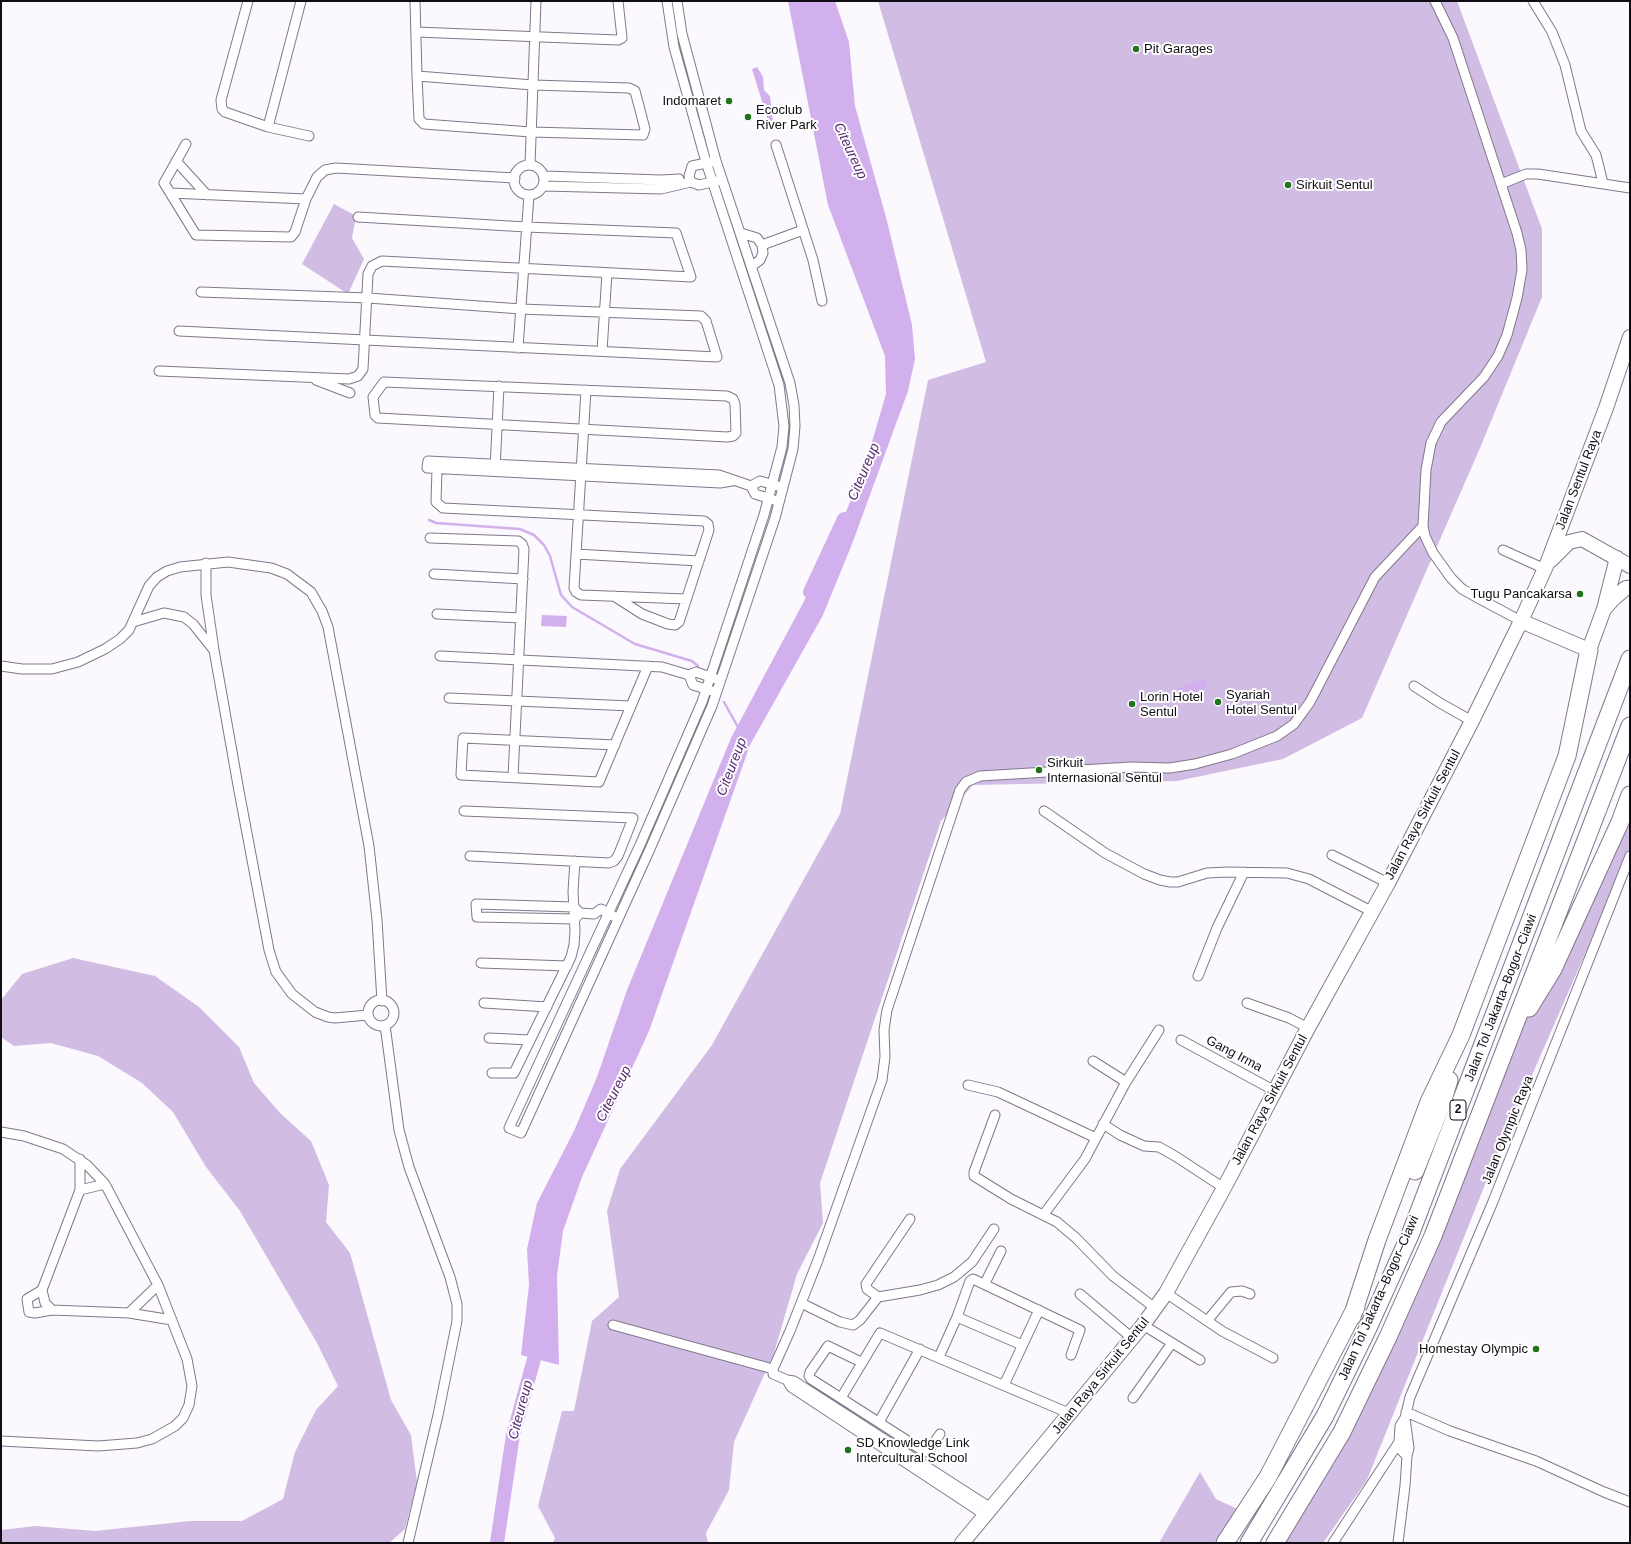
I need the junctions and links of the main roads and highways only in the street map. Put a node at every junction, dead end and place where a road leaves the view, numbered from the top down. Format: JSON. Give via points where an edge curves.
{"nodes":[{"id":1,"x":1630,"y":337,"type":"edge"},
{"id":2,"x":1617,"y":558,"type":"junction"},
{"id":3,"x":1630,"y":566,"type":"edge"},
{"id":4,"x":1546,"y":567,"type":"junction"},
{"id":5,"x":1630,"y":588,"type":"edge"},
{"id":6,"x":1604,"y":609,"type":"junction"},
{"id":7,"x":1521,"y":620,"type":"junction"},
{"id":8,"x":1589,"y":650,"type":"junction"},
{"id":9,"x":1630,"y":659,"type":"edge"},
{"id":10,"x":1630,"y":726,"type":"edge"},
{"id":11,"x":1630,"y":795,"type":"edge"},
{"id":12,"x":1507,"y":1044,"type":"junction"},
{"id":13,"x":962,"y":1543,"type":"edge"},
{"id":14,"x":1225,"y":1543,"type":"edge"},
{"id":15,"x":1249,"y":1543,"type":"edge"},
{"id":16,"x":1275,"y":1543,"type":"edge"}],
"edges":[{"from":1,"to":4,"type":"main road","name":"Jalan Sentul Raya"},
{"from":2,"to":3,"type":"main road"},
{"from":2,"to":4,"type":"main road","via":[[1582,540],[1569,542]]},
{"from":2,"to":6,"type":"main road"},
{"from":4,"to":7,"type":"main road","name":"Jalan Sentul Raya"},
{"from":5,"to":6,"type":"main road","via":[[1626,588]]},
{"from":6,"to":8,"type":"main road"},
{"from":7,"to":8,"type":"main road"},
{"from":7,"to":13,"type":"main road","name":"Jalan Raya Sirkuit Sentul","via":[[1388,884],[1371,911],[1166,1293],[1071,1414]]},
{"from":8,"to":14,"type":"highway","via":[[1567,756],[1461,1035],[1429,1102],[1377,1240],[1352,1317],[1268,1477]]},
{"from":9,"to":15,"type":"highway","name":"Jalan Tol Jakarta–Bogor–Ciawi","number":"2","via":[[1410,1235],[1325,1416]]},
{"from":10,"to":12,"type":"highway","name":"Jalan Tol Jakarta–Bogor–Ciawi","number":"2"},
{"from":11,"to":12,"type":"highway","via":[[1553,969]]},
{"from":12,"to":16,"type":"highway","name":"Jalan Tol Jakarta–Bogor–Ciawi","number":"2","via":[[1433,1236],[1388,1337],[1342,1432]]}]}
